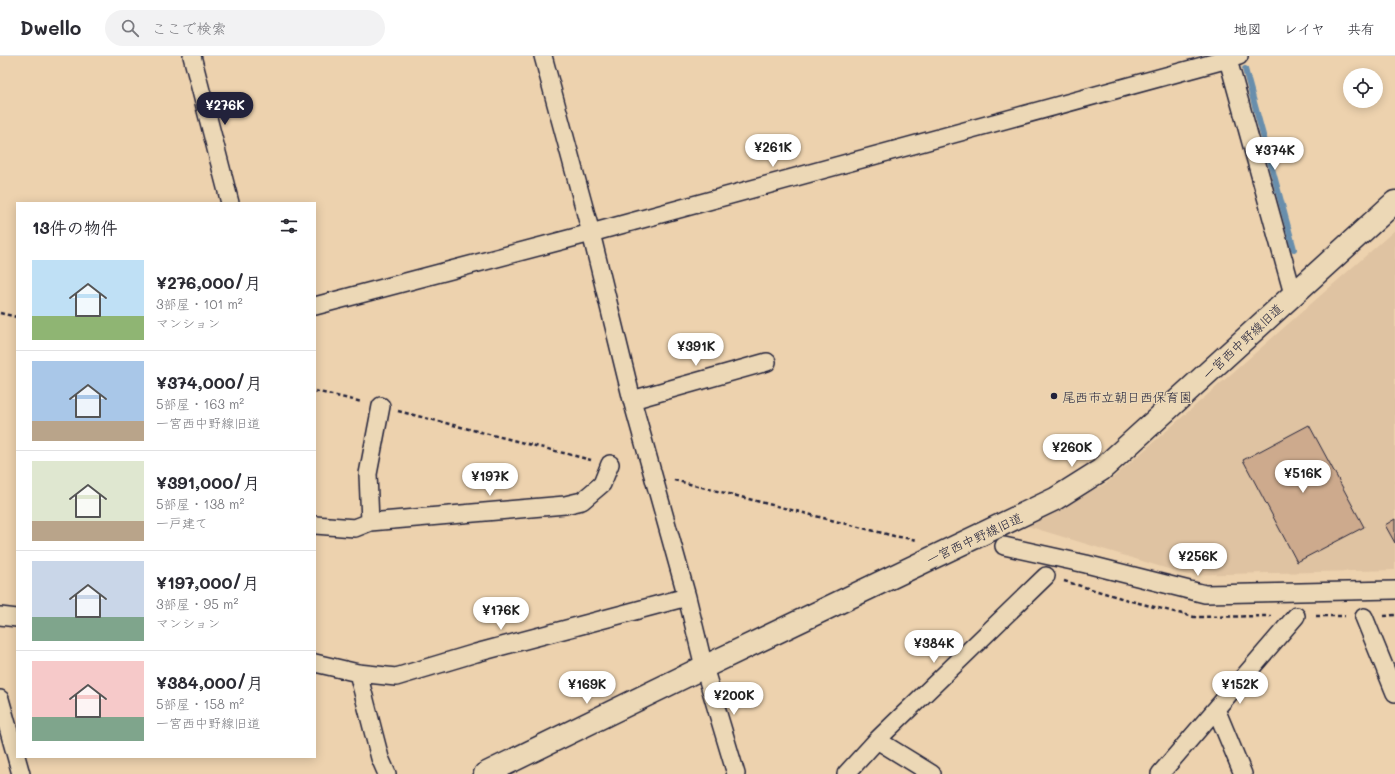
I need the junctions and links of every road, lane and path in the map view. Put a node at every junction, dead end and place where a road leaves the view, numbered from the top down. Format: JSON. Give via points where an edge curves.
{"nodes":[{"id":1,"x":192,"y":56,"type":"edge"},
{"id":2,"x":543,"y":56,"type":"edge"},
{"id":3,"x":1231,"y":57,"type":"edge"},
{"id":4,"x":230,"y":202,"type":"edge"},
{"id":5,"x":1395,"y":202,"type":"edge"},
{"id":6,"x":591,"y":233,"type":"junction"},
{"id":7,"x":1293,"y":294,"type":"junction"},
{"id":8,"x":316,"y":306,"type":"edge"},
{"id":9,"x":0,"y":313,"type":"edge"},
{"id":10,"x":16,"y":317,"type":"edge"},
{"id":11,"x":767,"y":362,"type":"dead end"},
{"id":12,"x":316,"y":391,"type":"edge"},
{"id":13,"x":632,"y":400,"type":"junction"},
{"id":14,"x":380,"y":406,"type":"junction"},
{"id":15,"x":610,"y":464,"type":"joint"},
{"id":16,"x":652,"y":474,"type":"junction"},
{"id":17,"x":370,"y":522,"type":"junction"},
{"id":18,"x":316,"y":525,"type":"edge"},
{"id":19,"x":955,"y":546,"type":"junction"},
{"id":20,"x":1004,"y":546,"type":"dead end"},
{"id":21,"x":1046,"y":576,"type":"joint"},
{"id":22,"x":1395,"y":590,"type":"edge"},
{"id":23,"x":687,"y":597,"type":"junction"},
{"id":24,"x":0,"y":616,"type":"edge"},
{"id":25,"x":1296,"y":616,"type":"junction"},
{"id":26,"x":1395,"y":616,"type":"edge"},
{"id":27,"x":1364,"y":617,"type":"junction"},
{"id":28,"x":16,"y":618,"type":"edge"},
{"id":29,"x":316,"y":662,"type":"edge"},
{"id":30,"x":704,"y":667,"type":"junction"},
{"id":31,"x":358,"y":673,"type":"junction"},
{"id":32,"x":1395,"y":692,"type":"edge"},
{"id":33,"x":0,"y":699,"type":"edge"},
{"id":34,"x":1216,"y":709,"type":"junction"},
{"id":35,"x":877,"y":740,"type":"junction"},
{"id":36,"x":16,"y":756,"type":"edge"},
{"id":37,"x":17,"y":758,"type":"edge"},
{"id":38,"x":21,"y":774,"type":"edge"},
{"id":39,"x":387,"y":774,"type":"edge"},
{"id":40,"x":485,"y":774,"type":"edge"},
{"id":41,"x":736,"y":774,"type":"edge"},
{"id":42,"x":846,"y":774,"type":"edge"},
{"id":43,"x":932,"y":774,"type":"edge"},
{"id":44,"x":1160,"y":774,"type":"edge"},
{"id":45,"x":1243,"y":774,"type":"edge"}],
"edges":[{"from":1,"to":4,"type":"street"},
{"from":2,"to":6,"type":"street"},
{"from":3,"to":6,"type":"street"},
{"from":3,"to":7,"type":"street"},
{"from":5,"to":7,"type":"street","name":"一宮西中野線旧道"},
{"from":6,"to":8,"type":"street"},
{"from":6,"to":13,"type":"street"},
{"from":7,"to":19,"type":"street","name":"一宮西中野線旧道","via":[[1101,470],[1055,499]]},
{"from":9,"to":10,"type":"path"},
{"from":11,"to":13,"type":"street"},
{"from":12,"to":14,"type":"path"},
{"from":13,"to":16,"type":"street"},
{"from":14,"to":15,"type":"path"},
{"from":14,"to":17,"type":"street","via":[[368,474]]},
{"from":15,"to":17,"type":"street","via":[[602,484],[582,501],[565,505]]},
{"from":16,"to":19,"type":"path","via":[[894,536]]},
{"from":16,"to":23,"type":"street"},
{"from":17,"to":18,"type":"street","via":[[355,528]]},
{"from":19,"to":30,"type":"street","name":"一宮西中野線旧道"},
{"from":20,"to":22,"type":"street","via":[[1205,594]]},
{"from":21,"to":25,"type":"path","via":[[1194,617]]},
{"from":21,"to":35,"type":"street"},
{"from":23,"to":30,"type":"street"},
{"from":23,"to":31,"type":"street","via":[[396,677]]},
{"from":24,"to":28,"type":"street"},
{"from":25,"to":27,"type":"path"},
{"from":25,"to":34,"type":"street"},
{"from":26,"to":27,"type":"path"},
{"from":27,"to":32,"type":"street"},
{"from":29,"to":31,"type":"street"},
{"from":30,"to":40,"type":"street","name":"一宮西中野線旧道"},
{"from":30,"to":41,"type":"street"},
{"from":31,"to":39,"type":"street","via":[[380,758]]},
{"from":33,"to":36,"type":"street"},
{"from":34,"to":44,"type":"street"},
{"from":34,"to":45,"type":"street"},
{"from":35,"to":42,"type":"street"},
{"from":35,"to":43,"type":"street"},
{"from":37,"to":38,"type":"street"}]}
